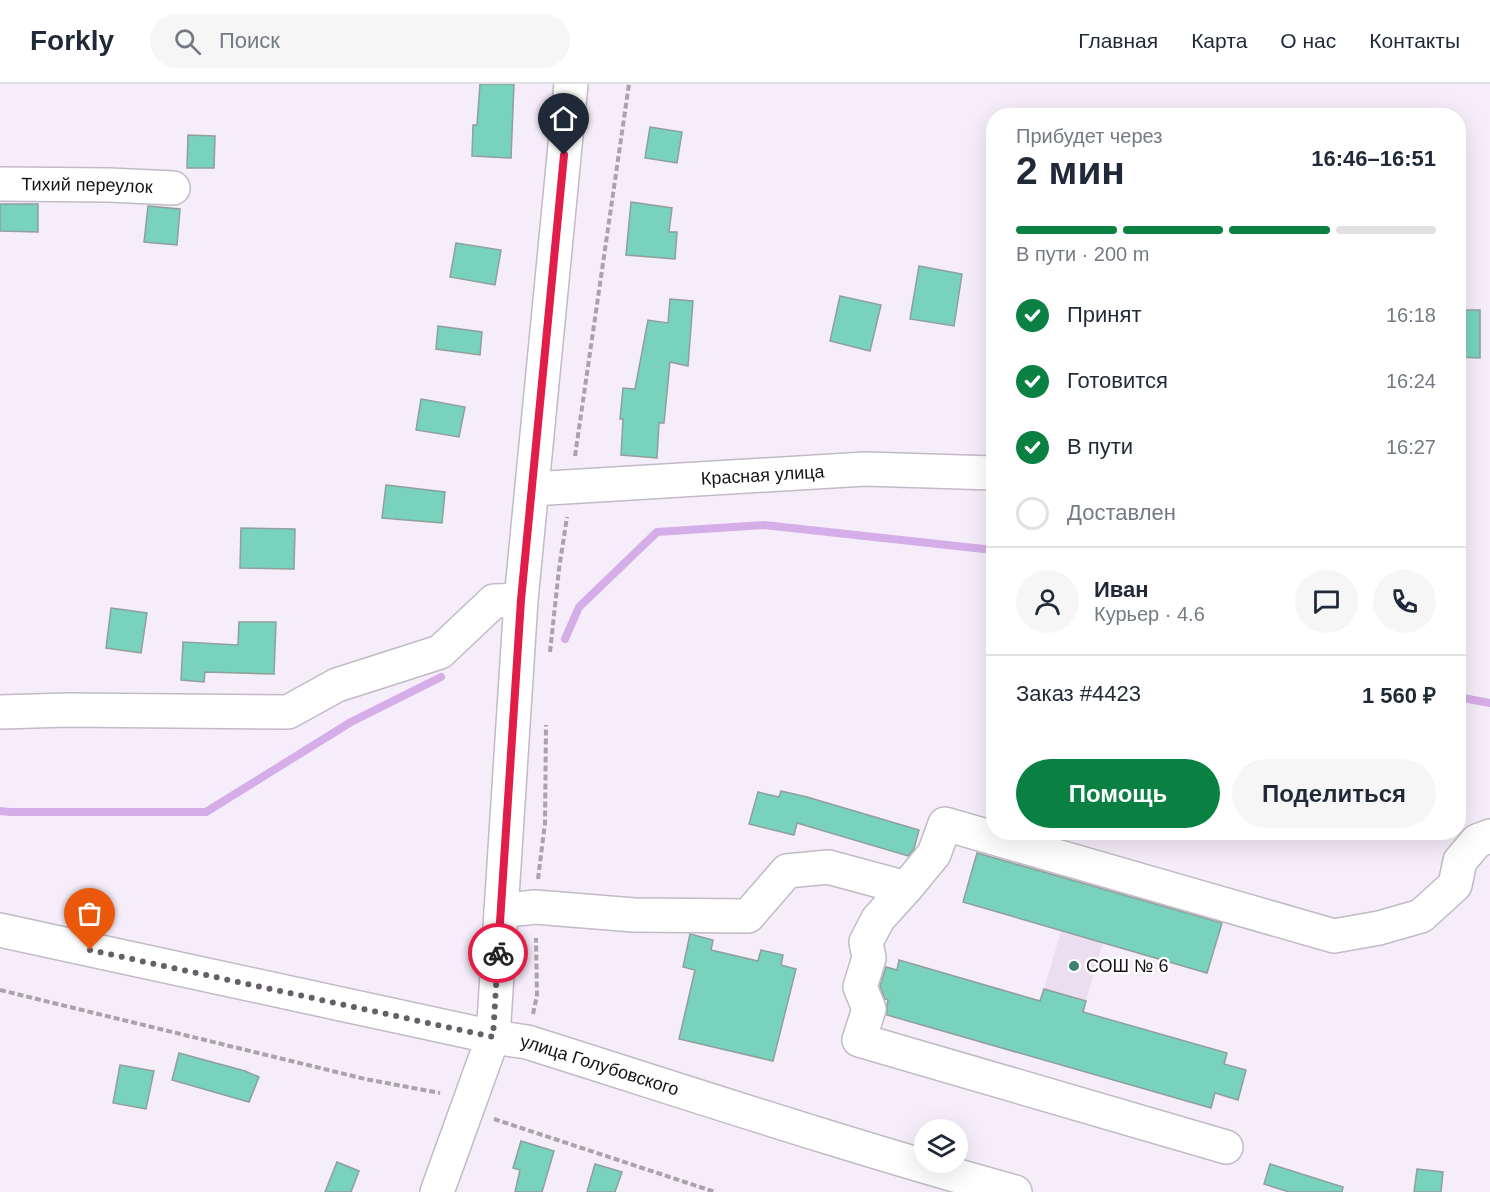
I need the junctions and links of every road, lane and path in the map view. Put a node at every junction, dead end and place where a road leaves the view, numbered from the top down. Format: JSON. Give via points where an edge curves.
{"nodes":[{"id":1,"x":570,"y":84,"type":"edge"},
{"id":2,"x":629,"y":84,"type":"edge"},
{"id":3,"x":0,"y":184,"type":"edge"},
{"id":4,"x":173,"y":188,"type":"dead end"},
{"id":5,"x":986,"y":474,"type":"edge"},
{"id":6,"x":571,"y":487,"type":"junction"},
{"id":7,"x":532,"y":489,"type":"junction"},
{"id":8,"x":521,"y":600,"type":"junction"},
{"id":9,"x":550,"y":653,"type":"dead end"},
{"id":10,"x":0,"y":712,"type":"edge"},
{"id":11,"x":546,"y":718,"type":"dead end"},
{"id":12,"x":986,"y":836,"type":"edge"},
{"id":13,"x":1490,"y":836,"type":"edge"},
{"id":14,"x":1001,"y":840,"type":"edge"},
{"id":15,"x":906,"y":888,"type":"junction"},
{"id":16,"x":535,"y":907,"type":"junction"},
{"id":17,"x":501,"y":911,"type":"junction"},
{"id":18,"x":0,"y":930,"type":"edge"},
{"id":19,"x":0,"y":990,"type":"edge"},
{"id":20,"x":493,"y":1037,"type":"junction"},
{"id":21,"x":527,"y":1042,"type":"junction"},
{"id":22,"x":470,"y":1100,"type":"junction"},
{"id":23,"x":1226,"y":1147,"type":"dead end"},
{"id":24,"x":437,"y":1192,"type":"edge"},
{"id":25,"x":715,"y":1192,"type":"edge"},
{"id":26,"x":1016,"y":1192,"type":"edge"}],
"edges":[{"from":1,"to":7,"type":"street"},
{"from":2,"to":6,"type":"path"},
{"from":3,"to":4,"type":"street","name":"Тихий переулок"},
{"from":5,"to":6,"type":"street","name":"Красная улица","via":[[865,469]]},
{"from":6,"to":7,"type":"street","name":"Красная улица"},
{"from":6,"to":9,"type":"path"},
{"from":7,"to":8,"type":"street"},
{"from":8,"to":10,"type":"street","via":[[494,601],[440,652],[337,685],[288,712]]},
{"from":8,"to":17,"type":"street"},
{"from":11,"to":16,"type":"path","via":[[545,823]]},
{"from":12,"to":15,"type":"street","via":[[945,824],[934,854]]},
{"from":13,"to":14,"type":"street","via":[[1477,841],[1460,861],[1455,885],[1421,916],[1334,936]]},
{"from":15,"to":16,"type":"street","via":[[828,867],[787,871],[748,916],[634,915]]},
{"from":15,"to":23,"type":"street","via":[[878,919],[866,942],[869,958],[860,987],[869,1009],[859,1040]]},
{"from":16,"to":17,"type":"street"},
{"from":16,"to":21,"type":"path","via":[[537,995]]},
{"from":17,"to":20,"type":"street"},
{"from":18,"to":20,"type":"street","name":"улица Голубовского"},
{"from":19,"to":22,"type":"path","via":[[354,1077]]},
{"from":20,"to":21,"type":"street","name":"улица Голубовского"},
{"from":20,"to":22,"type":"street"},
{"from":21,"to":26,"type":"street","name":"улица Голубовского"},
{"from":22,"to":24,"type":"street"},
{"from":22,"to":25,"type":"path","via":[[494,1108],[490,1118]]}]}
